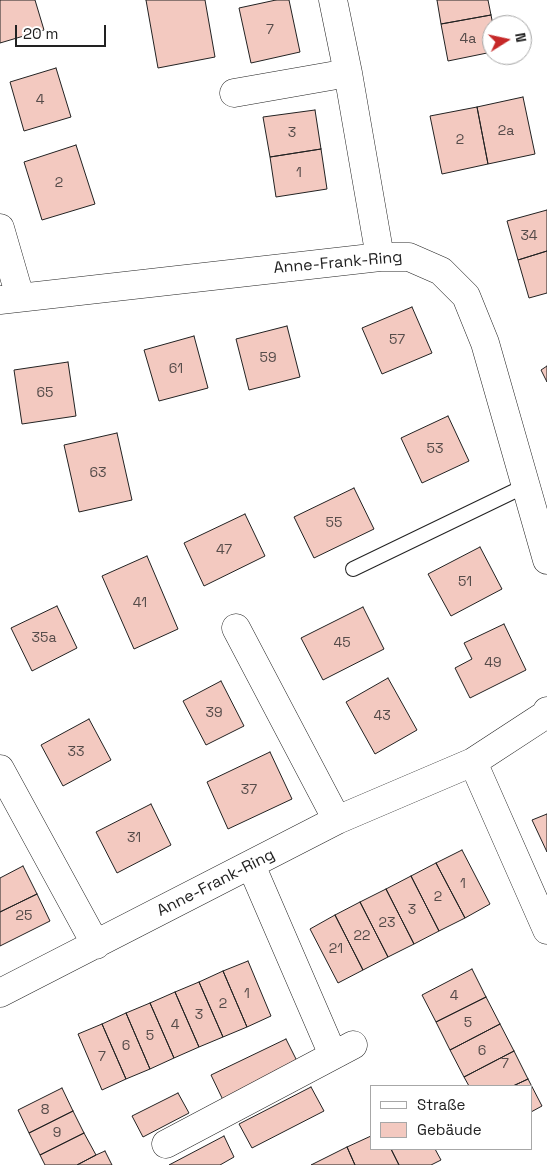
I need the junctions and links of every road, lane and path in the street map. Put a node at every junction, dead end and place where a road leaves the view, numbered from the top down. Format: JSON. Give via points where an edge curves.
{"nodes":[{"id":1,"x":333,"y":0,"type":"edge"},
{"id":2,"x":348,"y":73,"type":"junction"},
{"id":3,"x":234,"y":93,"type":"dead end"},
{"id":4,"x":0,"y":228,"type":"edge"},
{"id":5,"x":380,"y":257,"type":"junction"},
{"id":6,"x":10,"y":298,"type":"edge"},
{"id":7,"x":525,"y":486,"type":"junction"},
{"id":8,"x":547,"y":560,"type":"edge"},
{"id":9,"x":353,"y":569,"type":"dead end"},
{"id":10,"x":236,"y":628,"type":"dead end"},
{"id":11,"x":547,"y":711,"type":"edge"},
{"id":12,"x":473,"y":762,"type":"junction"},
{"id":13,"x":0,"y":769,"type":"edge"},
{"id":14,"x":337,"y":820,"type":"junction"},
{"id":15,"x":251,"y":865,"type":"junction"},
{"id":16,"x":547,"y":930,"type":"edge"},
{"id":17,"x":96,"y":945,"type":"junction"},
{"id":18,"x":0,"y":993,"type":"edge"},
{"id":19,"x":166,"y":1144,"type":"dead end"}],
"edges":[{"from":1,"to":2,"type":"street"},
{"from":2,"to":3,"type":"street"},
{"from":2,"to":5,"type":"street"},
{"from":4,"to":6,"type":"street"},
{"from":5,"to":6,"type":"street","name":"Anne-Frank-Ring"},
{"from":5,"to":7,"type":"street","name":"Anne-Frank-Ring","via":[[410,257],[441,271],[466,296],[485,343]]},
{"from":7,"to":8,"type":"street","name":"Anne-Frank-Ring"},
{"from":7,"to":9,"type":"lane"},
{"from":10,"to":14,"type":"street"},
{"from":11,"to":12,"type":"street","name":"Anne-Frank-Ring"},
{"from":12,"to":14,"type":"street","name":"Anne-Frank-Ring"},
{"from":12,"to":16,"type":"street"},
{"from":13,"to":17,"type":"street"},
{"from":14,"to":15,"type":"street","name":"Anne-Frank-Ring"},
{"from":15,"to":17,"type":"street","name":"Anne-Frank-Ring"},
{"from":15,"to":19,"type":"street","via":[[343,1050]]},
{"from":17,"to":18,"type":"street","name":"Anne-Frank-Ring"}]}
